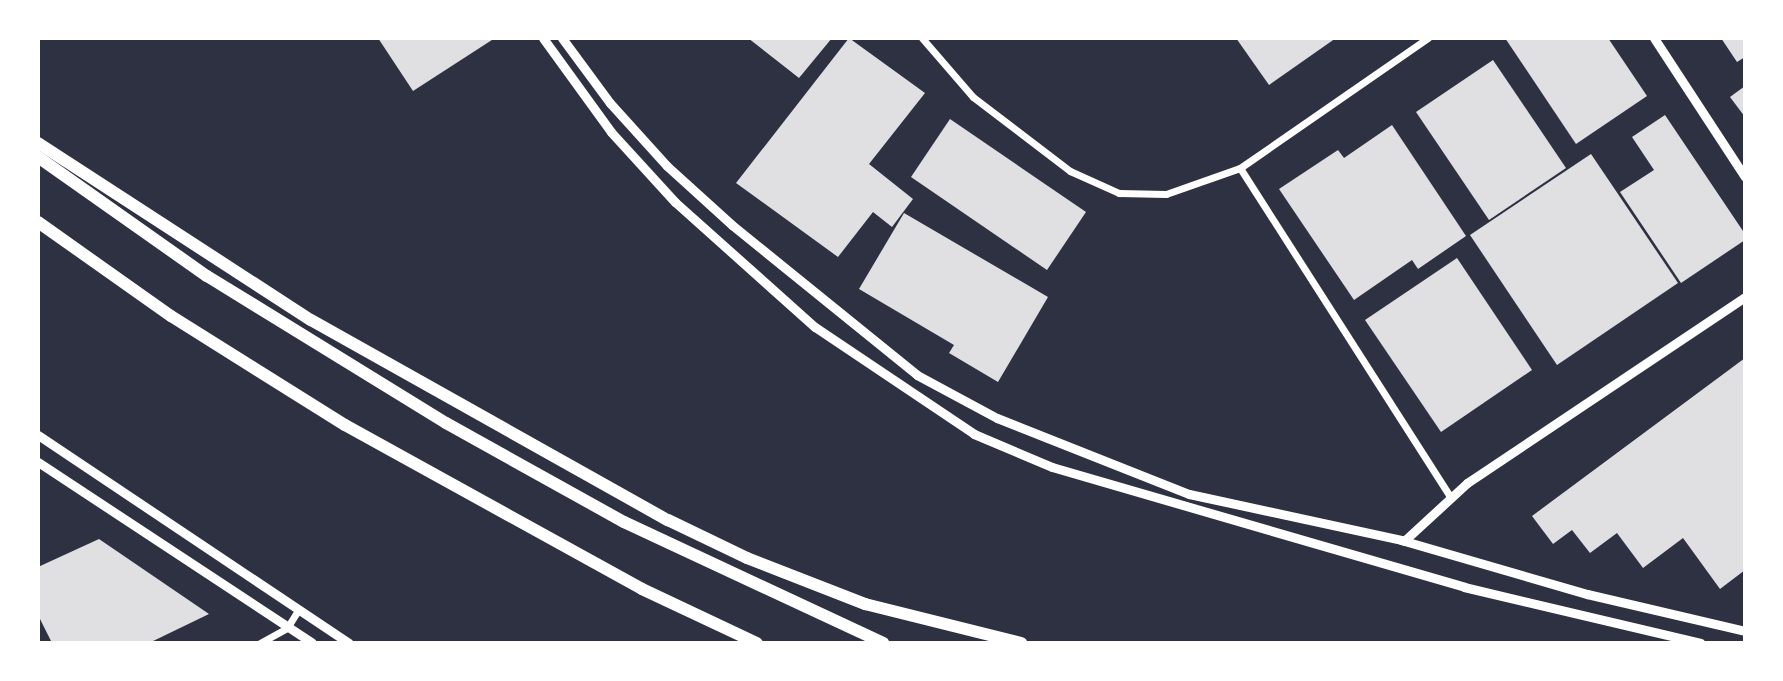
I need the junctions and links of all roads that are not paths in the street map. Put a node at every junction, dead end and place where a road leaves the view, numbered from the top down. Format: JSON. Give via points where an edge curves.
{"nodes":[{"id":1,"x":543,"y":38,"type":"edge"},
{"id":2,"x":562,"y":38,"type":"edge"},
{"id":3,"x":922,"y":38,"type":"edge"},
{"id":4,"x":1428,"y":38,"type":"edge"},
{"id":5,"x":1654,"y":38,"type":"edge"},
{"id":6,"x":38,"y":143,"type":"edge"},
{"id":7,"x":38,"y":157,"type":"edge"},
{"id":8,"x":1240,"y":168,"type":"junction"},
{"id":9,"x":1745,"y":177,"type":"edge"},
{"id":10,"x":38,"y":222,"type":"edge"},
{"id":11,"x":1745,"y":297,"type":"edge"},
{"id":12,"x":38,"y":435,"type":"edge"},
{"id":13,"x":38,"y":462,"type":"edge"},
{"id":14,"x":1451,"y":498,"type":"junction"},
{"id":15,"x":1404,"y":541,"type":"junction"},
{"id":16,"x":297,"y":612,"type":"junction"},
{"id":17,"x":287,"y":628,"type":"junction"},
{"id":18,"x":1745,"y":631,"type":"edge"},
{"id":19,"x":260,"y":643,"type":"edge"},
{"id":20,"x":312,"y":643,"type":"edge"},
{"id":21,"x":349,"y":643,"type":"edge"},
{"id":22,"x":757,"y":643,"type":"edge"},
{"id":23,"x":883,"y":643,"type":"edge"},
{"id":24,"x":1021,"y":643,"type":"edge"},
{"id":25,"x":1700,"y":643,"type":"edge"}],
"edges":[{"from":1,"to":25,"type":"street","via":[[611,132],[675,202],[815,327],[974,434],[1052,467],[1464,587]]},
{"from":2,"to":15,"type":"street","via":[[667,166],[849,324],[917,375],[1084,456],[1189,494]]},
{"from":3,"to":8,"type":"street","via":[[973,97],[1027,141],[1070,171],[1119,193],[1166,194]]},
{"from":4,"to":8,"type":"street"},
{"from":5,"to":9,"type":"street"},
{"from":6,"to":24,"type":"highway","via":[[311,320],[668,520],[760,564],[865,604]]},
{"from":7,"to":23,"type":"highway","via":[[207,276],[446,423],[624,522]]},
{"from":8,"to":14,"type":"street"},
{"from":10,"to":22,"type":"highway","via":[[171,316],[345,425],[592,563]]},
{"from":11,"to":14,"type":"street"},
{"from":12,"to":16,"type":"street"},
{"from":13,"to":17,"type":"street"},
{"from":14,"to":15,"type":"street"},
{"from":15,"to":18,"type":"street","via":[[1587,594]]},
{"from":16,"to":17,"type":"street"},
{"from":16,"to":21,"type":"street"},
{"from":17,"to":19,"type":"street"},
{"from":17,"to":20,"type":"street"}]}
